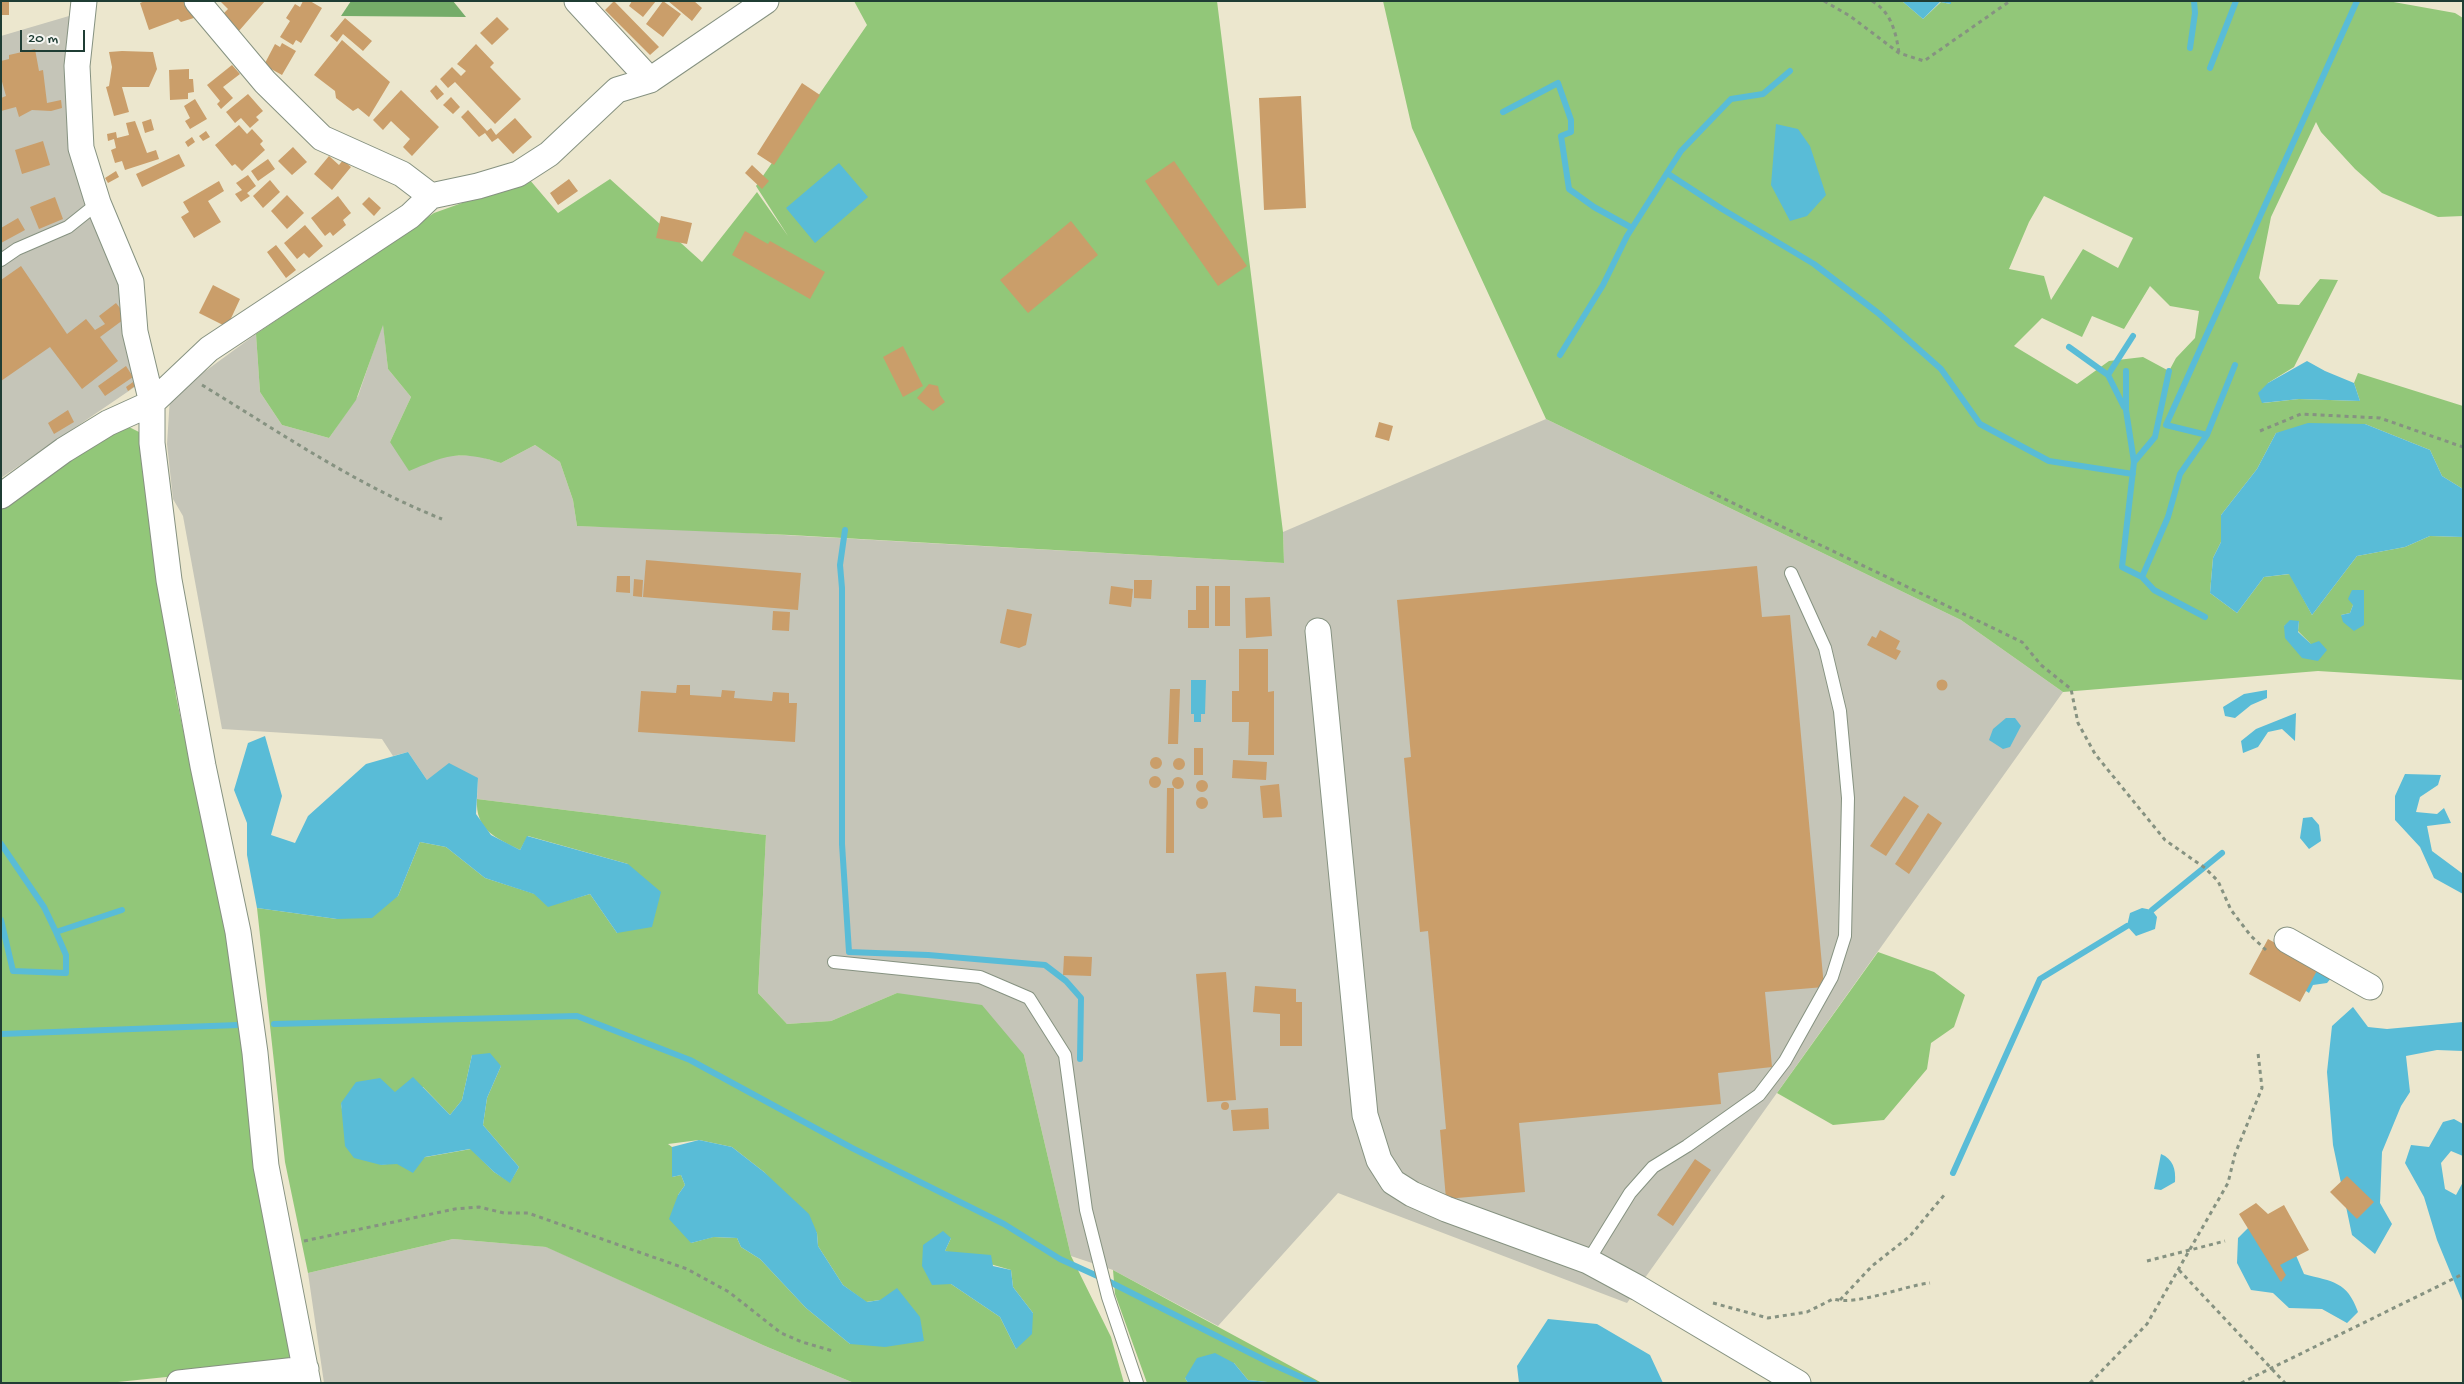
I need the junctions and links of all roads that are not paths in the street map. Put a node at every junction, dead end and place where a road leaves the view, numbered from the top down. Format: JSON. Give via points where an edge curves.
{"nodes":[{"id":1,"x":84,"y":1,"type":"edge"},
{"id":2,"x":196,"y":1,"type":"edge"},
{"id":3,"x":577,"y":1,"type":"edge"},
{"id":4,"x":766,"y":1,"type":"edge"},
{"id":5,"x":650,"y":80,"type":"junction"},
{"id":6,"x":430,"y":196,"type":"junction"},
{"id":7,"x":98,"y":203,"type":"junction"},
{"id":8,"x":1,"y":260,"type":"edge"},
{"id":9,"x":152,"y":404,"type":"junction"},
{"id":10,"x":1,"y":496,"type":"edge"},
{"id":11,"x":1791,"y":573,"type":"dead end"},
{"id":12,"x":1318,"y":631,"type":"dead end"},
{"id":13,"x":2277,"y":946,"type":"road end"},
{"id":14,"x":834,"y":962,"type":"dead end"},
{"id":15,"x":2370,"y":987,"type":"dead end"},
{"id":16,"x":1588,"y":1261,"type":"junction"},
{"id":17,"x":307,"y":1376,"type":"edge"},
{"id":18,"x":179,"y":1383,"type":"edge"},
{"id":19,"x":1137,"y":1383,"type":"edge"},
{"id":20,"x":1798,"y":1383,"type":"edge"}],
"edges":[{"from":1,"to":7,"type":"street","via":[[77,66],[78,120],[81,148]]},
{"from":2,"to":6,"type":"street","via":[[265,82],[322,138],[402,174]]},
{"from":3,"to":5,"type":"street"},
{"from":4,"to":5,"type":"street"},
{"from":5,"to":6,"type":"street","via":[[617,90],[549,154],[518,174]]},
{"from":6,"to":9,"type":"street","via":[[410,216],[209,349]]},
{"from":7,"to":8,"type":"lane","via":[[68,227]]},
{"from":7,"to":9,"type":"street","via":[[132,282],[136,332]]},
{"from":9,"to":10,"type":"street","via":[[108,423]]},
{"from":9,"to":17,"type":"street","via":[[152,444],[169,580],[238,932],[255,1053],[266,1166]]},
{"from":11,"to":16,"type":"lane","via":[[1825,648],[1840,711],[1848,798],[1845,936],[1832,977],[1784,1061],[1759,1095],[1653,1167],[1630,1193]]},
{"from":12,"to":16,"type":"street","via":[[1365,1115],[1379,1160],[1393,1182],[1412,1194]]},
{"from":13,"to":15,"type":"street"},
{"from":14,"to":19,"type":"lane","via":[[980,977],[1029,998],[1065,1055],[1086,1210],[1108,1297]]},
{"from":16,"to":20,"type":"street"},
{"from":17,"to":18,"type":"street"}]}
